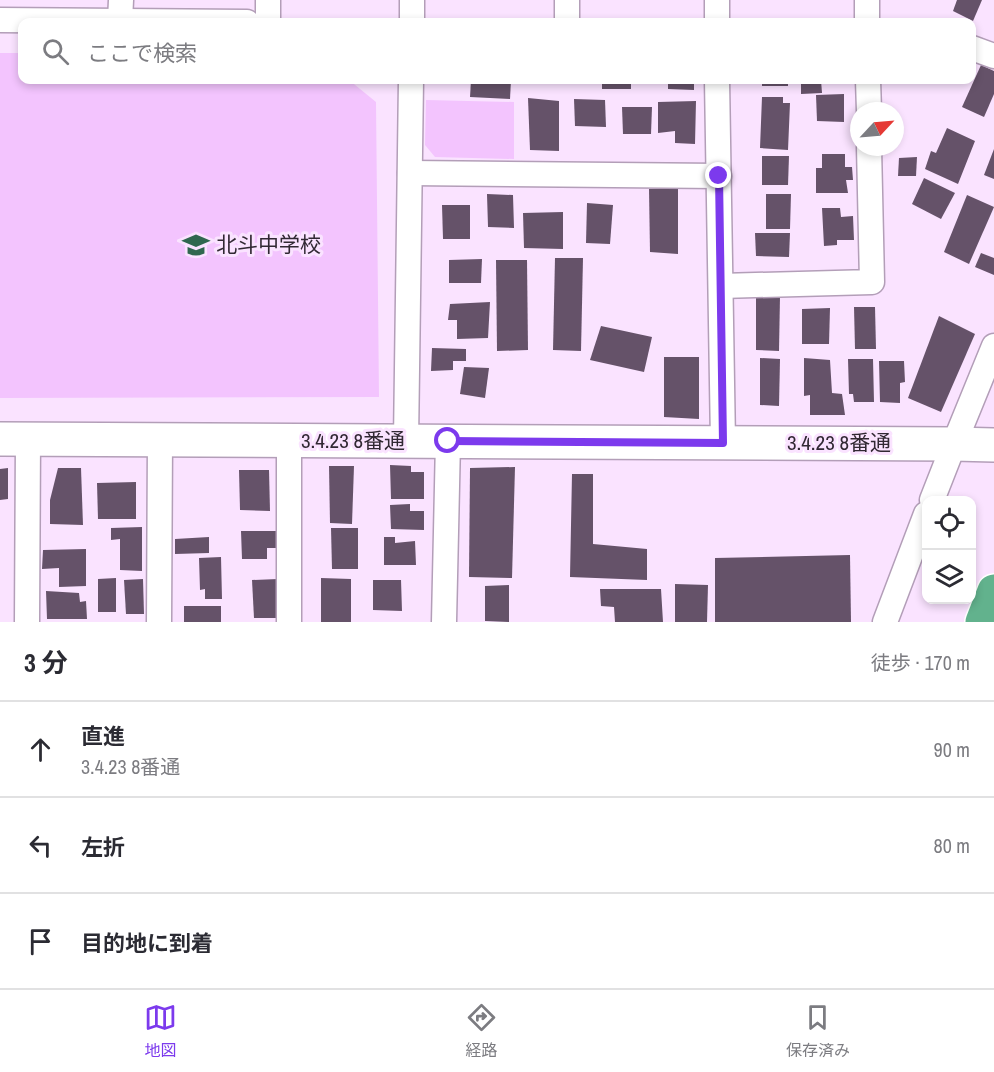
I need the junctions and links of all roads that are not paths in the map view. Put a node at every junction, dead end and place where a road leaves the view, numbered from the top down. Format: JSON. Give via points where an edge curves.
{"nodes":[{"id":1,"x":268,"y":0,"type":"edge"},
{"id":2,"x":412,"y":0,"type":"edge"},
{"id":3,"x":567,"y":0,"type":"edge"},
{"id":4,"x":717,"y":0,"type":"edge"},
{"id":5,"x":867,"y":0,"type":"edge"},
{"id":6,"x":120,"y":11,"type":"edge"},
{"id":7,"x":27,"y":18,"type":"edge"},
{"id":8,"x":201,"y":18,"type":"edge"},
{"id":9,"x":268,"y":18,"type":"edge"},
{"id":10,"x":412,"y":18,"type":"edge"},
{"id":11,"x":567,"y":18,"type":"edge"},
{"id":12,"x":717,"y":18,"type":"edge"},
{"id":13,"x":867,"y":18,"type":"edge"},
{"id":14,"x":18,"y":19,"type":"edge"},
{"id":15,"x":0,"y":20,"type":"edge"},
{"id":16,"x":976,"y":49,"type":"edge"},
{"id":17,"x":994,"y":56,"type":"edge"},
{"id":18,"x":411,"y":84,"type":"edge"},
{"id":19,"x":717,"y":84,"type":"edge"},
{"id":20,"x":868,"y":84,"type":"edge"},
{"id":21,"x":869,"y":102,"type":"edge"},
{"id":22,"x":869,"y":156,"type":"edge"},
{"id":23,"x":410,"y":173,"type":"junction"},
{"id":24,"x":719,"y":176,"type":"junction"},
{"id":25,"x":721,"y":286,"type":"junction"},
{"id":26,"x":994,"y":346,"type":"edge"},
{"id":27,"x":14,"y":439,"type":"edge"},
{"id":28,"x":160,"y":440,"type":"junction"},
{"id":29,"x":289,"y":440,"type":"junction"},
{"id":30,"x":406,"y":441,"type":"junction"},
{"id":31,"x":448,"y":441,"type":"junction"},
{"id":32,"x":723,"y":443,"type":"junction"},
{"id":33,"x":954,"y":444,"type":"junction"},
{"id":34,"x":994,"y":445,"type":"edge"},
{"id":35,"x":934,"y":496,"type":"edge"},
{"id":36,"x":922,"y":527,"type":"edge"},
{"id":37,"x":994,"y":591,"type":"edge"},
{"id":38,"x":27,"y":622,"type":"edge"},
{"id":39,"x":159,"y":622,"type":"edge"},
{"id":40,"x":289,"y":622,"type":"edge"},
{"id":41,"x":444,"y":622,"type":"edge"},
{"id":42,"x":885,"y":622,"type":"edge"},
{"id":43,"x":982,"y":622,"type":"edge"}],
"edges":[{"from":1,"to":9,"type":"street"},
{"from":2,"to":10,"type":"street"},
{"from":3,"to":11,"type":"street"},
{"from":4,"to":12,"type":"street"},
{"from":5,"to":13,"type":"street"},
{"from":6,"to":7,"type":"street"},
{"from":6,"to":8,"type":"street"},
{"from":14,"to":15,"type":"street"},
{"from":16,"to":17,"type":"street"},
{"from":18,"to":23,"type":"street"},
{"from":19,"to":24,"type":"street"},
{"from":20,"to":21,"type":"street"},
{"from":22,"to":25,"type":"street","via":[[872,282]]},
{"from":23,"to":24,"type":"street"},
{"from":23,"to":30,"type":"street"},
{"from":24,"to":25,"type":"street"},
{"from":25,"to":32,"type":"street"},
{"from":26,"to":33,"type":"street"},
{"from":27,"to":28,"type":"street","name":"3.4.23 8番通"},
{"from":27,"to":38,"type":"street"},
{"from":28,"to":29,"type":"street","name":"3.4.23 8番通"},
{"from":28,"to":39,"type":"street"},
{"from":29,"to":30,"type":"street","name":"3.4.23 8番通"},
{"from":29,"to":40,"type":"street"},
{"from":30,"to":31,"type":"street","name":"3.4.23 8番通"},
{"from":31,"to":32,"type":"street","name":"3.4.23 8番通"},
{"from":31,"to":41,"type":"street"},
{"from":32,"to":33,"type":"street","name":"3.4.23 8番通"},
{"from":33,"to":34,"type":"street","name":"3.4.23 8番通"},
{"from":33,"to":35,"type":"street"},
{"from":36,"to":42,"type":"street"},
{"from":37,"to":43,"type":"highway"}]}
